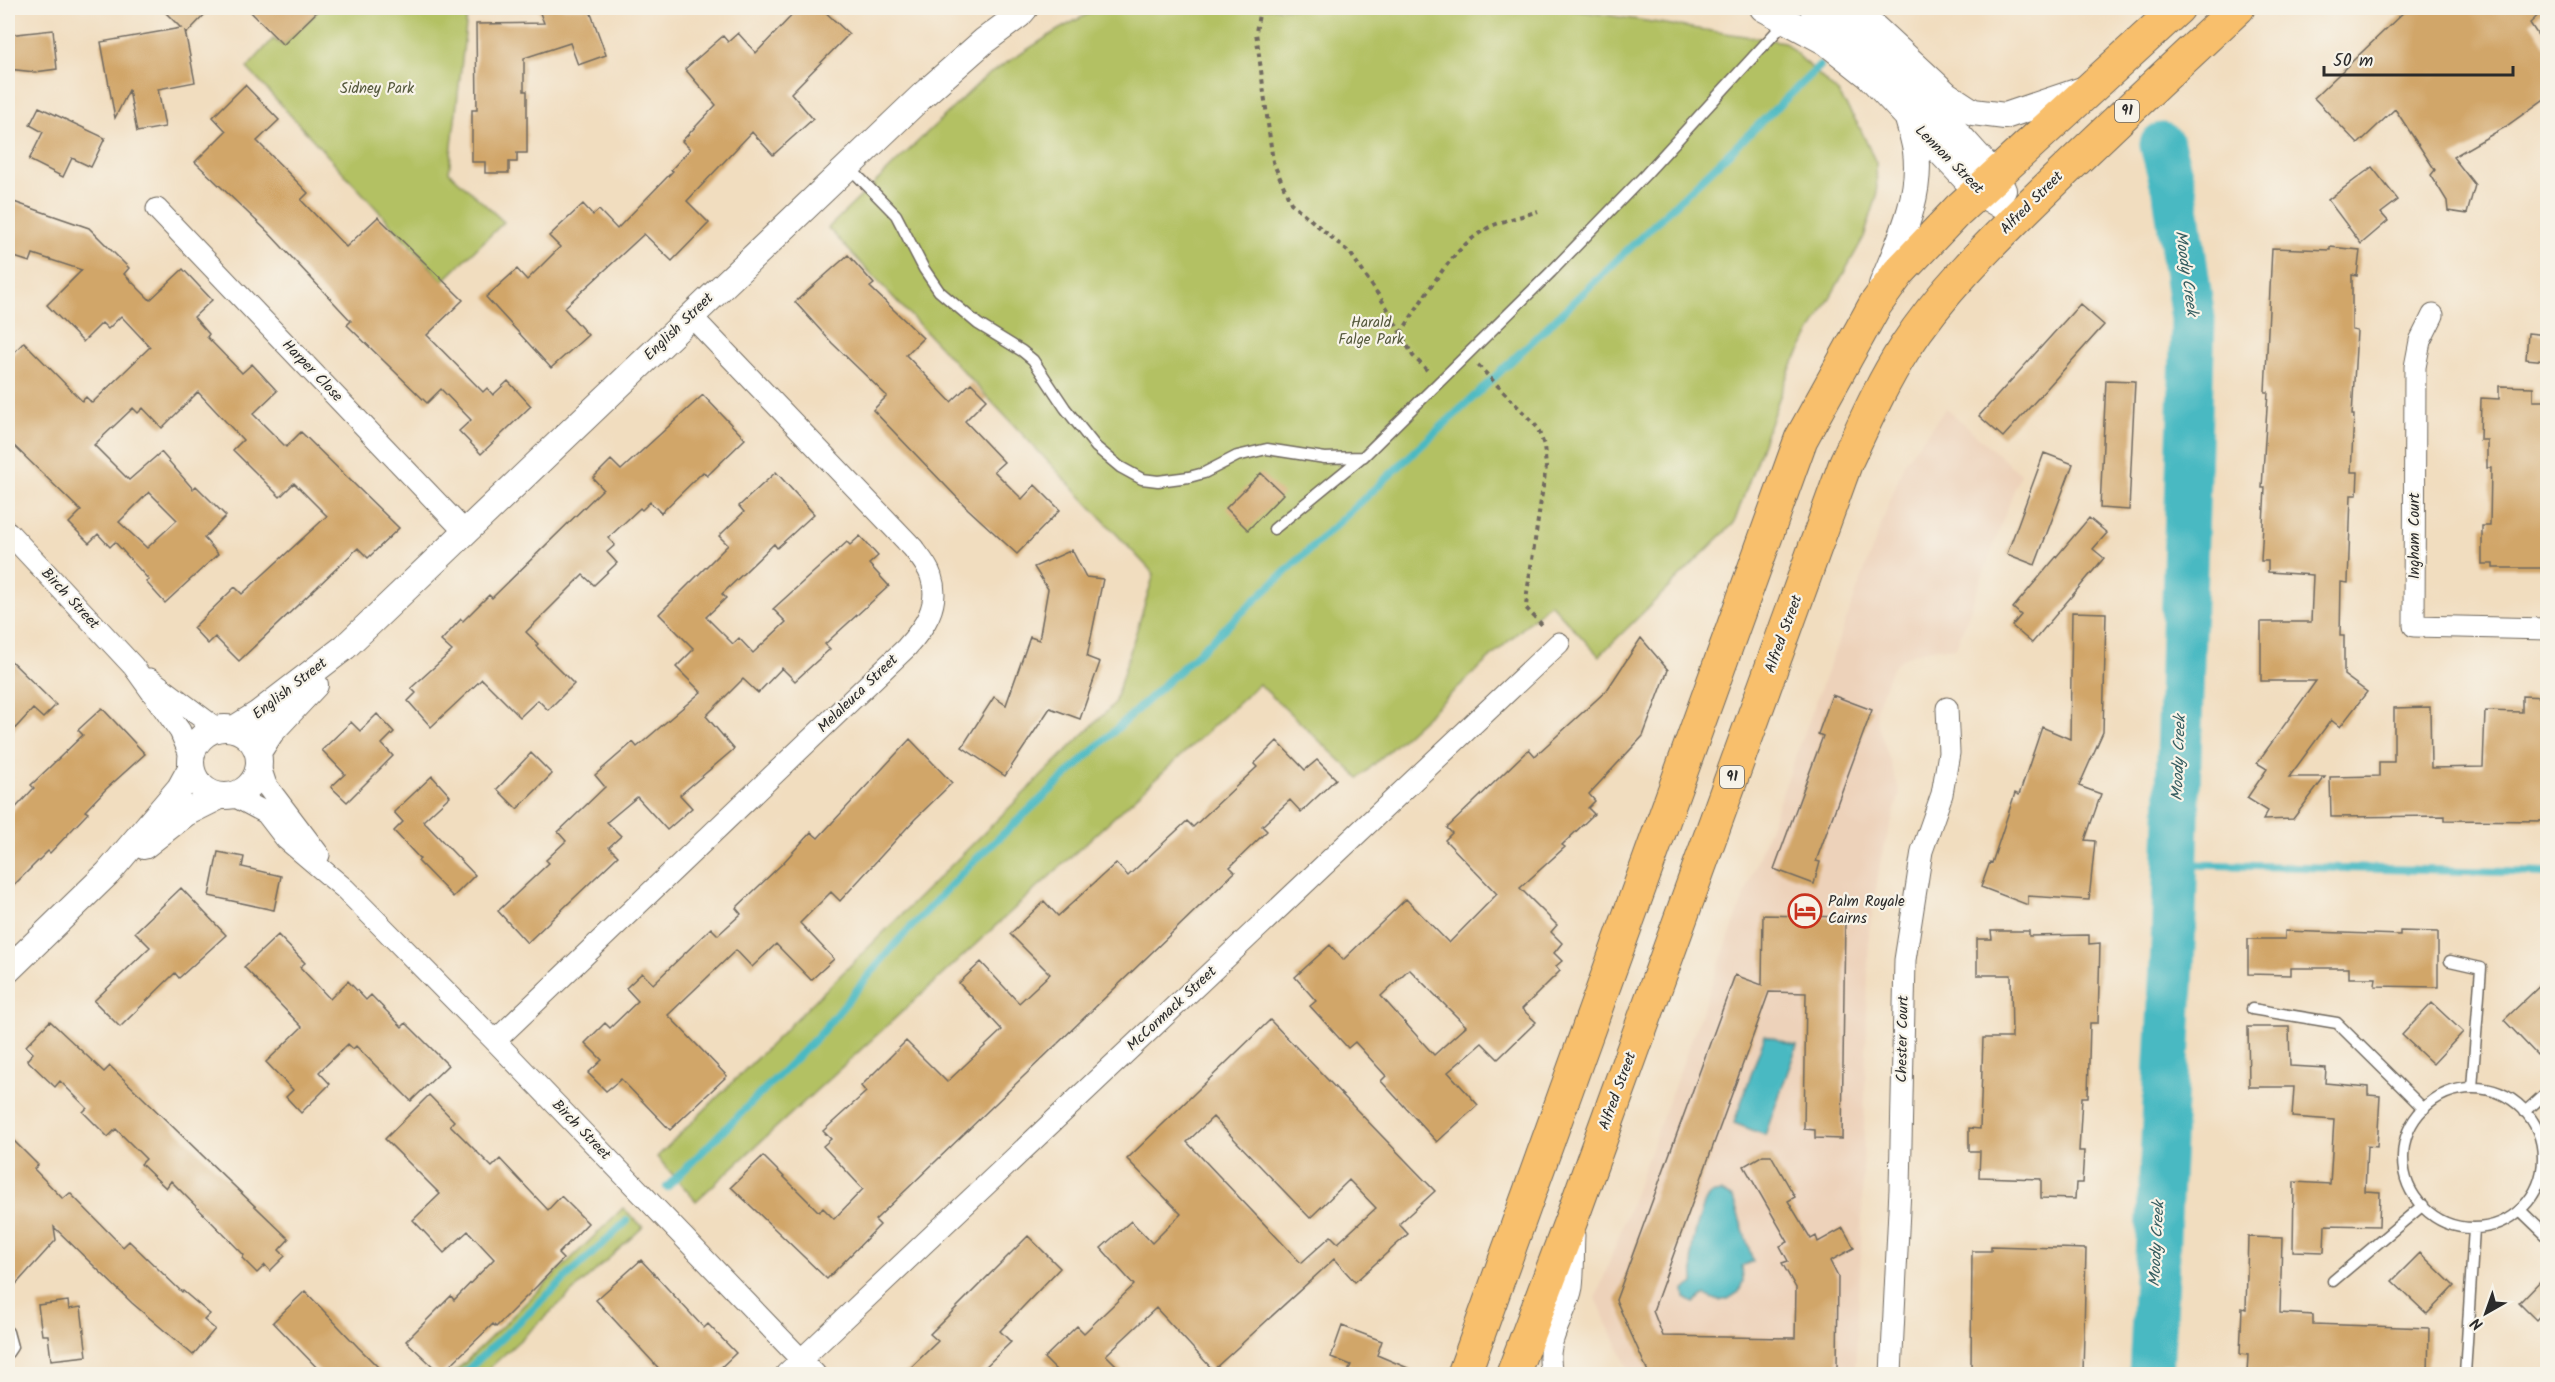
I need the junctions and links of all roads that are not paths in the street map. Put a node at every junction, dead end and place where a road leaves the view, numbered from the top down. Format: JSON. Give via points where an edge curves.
{"nodes":[{"id":1,"x":1763,"y":8,"type":"edge"},
{"id":2,"x":1813,"y":8,"type":"edge"},
{"id":3,"x":1846,"y":8,"type":"edge"},
{"id":4,"x":2178,"y":8,"type":"edge"},
{"id":5,"x":2238,"y":8,"type":"edge"},
{"id":6,"x":1029,"y":10,"type":"edge"},
{"id":7,"x":1792,"y":13,"type":"edge"},
{"id":8,"x":2095,"y":86,"type":"junction"},
{"id":9,"x":1908,"y":119,"type":"junction"},
{"id":10,"x":848,"y":166,"type":"junction"},
{"id":11,"x":1987,"y":184,"type":"junction"},
{"id":12,"x":157,"y":209,"type":"dead end"},
{"id":13,"x":2018,"y":216,"type":"junction"},
{"id":14,"x":1875,"y":305,"type":"junction"},
{"id":15,"x":690,"y":315,"type":"junction"},
{"id":16,"x":2433,"y":315,"type":"dead end"},
{"id":17,"x":1363,"y":457,"type":"junction"},
{"id":18,"x":1274,"y":529,"type":"dead end"},
{"id":19,"x":8,"y":532,"type":"edge"},
{"id":20,"x":466,"y":533,"type":"junction"},
{"id":21,"x":2547,"y":629,"type":"edge"},
{"id":22,"x":1559,"y":643,"type":"road end"},
{"id":23,"x":345,"y":647,"type":"junction"},
{"id":24,"x":133,"y":666,"type":"junction"},
{"id":25,"x":1947,"y":708,"type":"dead end"},
{"id":26,"x":225,"y":729,"type":"junction"},
{"id":27,"x":258,"y":758,"type":"junction"},
{"id":28,"x":191,"y":763,"type":"junction"},
{"id":29,"x":223,"y":796,"type":"junction"},
{"id":30,"x":108,"y":873,"type":"junction"},
{"id":31,"x":345,"y":889,"type":"junction"},
{"id":32,"x":2450,"y":961,"type":"dead end"},
{"id":33,"x":8,"y":970,"type":"edge"},
{"id":34,"x":2252,"y":1009,"type":"dead end"},
{"id":35,"x":495,"y":1041,"type":"junction"},
{"id":36,"x":2472,"y":1088,"type":"junction"},
{"id":37,"x":2547,"y":1091,"type":"edge"},
{"id":38,"x":2424,"y":1109,"type":"junction"},
{"id":39,"x":2525,"y":1112,"type":"junction"},
{"id":40,"x":2423,"y":1205,"type":"junction"},
{"id":41,"x":1576,"y":1207,"type":"junction"},
{"id":42,"x":2520,"y":1210,"type":"junction"},
{"id":43,"x":2474,"y":1228,"type":"junction"},
{"id":44,"x":2547,"y":1237,"type":"edge"},
{"id":45,"x":2333,"y":1281,"type":"dead end"},
{"id":46,"x":8,"y":1332,"type":"edge"},
{"id":47,"x":8,"y":1353,"type":"edge"},
{"id":48,"x":801,"y":1370,"type":"edge"},
{"id":49,"x":1464,"y":1374,"type":"edge"},
{"id":50,"x":1512,"y":1374,"type":"edge"},
{"id":51,"x":1552,"y":1374,"type":"edge"},
{"id":52,"x":1891,"y":1374,"type":"edge"},
{"id":53,"x":2465,"y":1374,"type":"edge"}],
"edges":[{"from":1,"to":7,"type":"street","name":"Lennon Street"},
{"from":2,"to":11,"type":"street","name":"Lennon Street","via":[[1857,36],[1894,69]]},
{"from":3,"to":8,"type":"street","via":[[1973,112],[2005,116]]},
{"from":4,"to":8,"type":"main road"},
{"from":5,"to":13,"type":"main road","name":"Alfred Street","number":"91"},
{"from":6,"to":10,"type":"street","name":"English Street","via":[[955,65]]},
{"from":7,"to":9,"type":"street","name":"Lennon Street","via":[[1869,76]]},
{"from":7,"to":17,"type":"lane","via":[[1646,174]]},
{"from":8,"to":11,"type":"main road"},
{"from":9,"to":11,"type":"street","name":"Lennon Street"},
{"from":9,"to":14,"type":"street","via":[[1916,152],[1916,186],[1911,212]]},
{"from":10,"to":15,"type":"street","name":"English Street"},
{"from":10,"to":17,"type":"lane","via":[[896,215],[939,291],[1033,360],[1077,424],[1120,467],[1142,479],[1158,481],[1204,473],[1237,456],[1268,449],[1325,458]]},
{"from":11,"to":13,"type":"street","name":"Lennon Street"},
{"from":11,"to":14,"type":"main road","via":[[1899,272]]},
{"from":12,"to":20,"type":"street","name":"Harper Close"},
{"from":13,"to":41,"type":"main road","name":"Alfred Street","number":"91","via":[[1975,260],[1910,341],[1855,443]]},
{"from":14,"to":49,"type":"main road","via":[[1801,438]]},
{"from":15,"to":20,"type":"street","name":"English Street"},
{"from":15,"to":35,"type":"street","name":"Melaleuca Street","via":[[913,548],[931,575],[935,602],[924,628],[906,648]]},
{"from":16,"to":21,"type":"street","name":"Ingham Court","via":[[2420,341],[2415,367],[2414,626]]},
{"from":17,"to":18,"type":"lane"},
{"from":19,"to":24,"type":"street","name":"Birch Street"},
{"from":20,"to":23,"type":"street","name":"English Street"},
{"from":22,"to":48,"type":"street","name":"McCormack Street"},
{"from":23,"to":26,"type":"street","name":"English Street","via":[[258,714]]},
{"from":23,"to":27,"type":"street","name":"English Street","via":[[323,677],[271,732]]},
{"from":24,"to":26,"type":"street","name":"Birch Street"},
{"from":24,"to":28,"type":"street","name":"Birch Street","via":[[180,731]]},
{"from":25,"to":52,"type":"street","name":"Chester Court","via":[[1950,729],[1942,794],[1922,851],[1905,960]]},
{"from":26,"to":27,"type":"street","via":[[249,738]]},
{"from":26,"to":28,"type":"street","via":[[206,733],[197,741]]},
{"from":27,"to":29,"type":"street","via":[[257,775],[247,788]]},
{"from":27,"to":31,"type":"street","name":"Birch Street","via":[[266,786]]},
{"from":28,"to":29,"type":"street","via":[[195,780],[204,789]]},
{"from":28,"to":30,"type":"street","via":[[176,794]]},
{"from":29,"to":30,"type":"street","via":[[186,813]]},
{"from":29,"to":31,"type":"street","name":"Birch Street","via":[[238,798],[266,813],[286,839]]},
{"from":30,"to":33,"type":"street"},
{"from":31,"to":35,"type":"street","name":"Birch Street"},
{"from":32,"to":36,"type":"lane","via":[[2481,968]]},
{"from":34,"to":38,"type":"lane","via":[[2337,1023]]},
{"from":35,"to":48,"type":"street","name":"Birch Street"},
{"from":36,"to":38,"type":"lane","via":[[2454,1090]]},
{"from":36,"to":39,"type":"lane","via":[[2501,1093]]},
{"from":37,"to":39,"type":"lane"},
{"from":38,"to":40,"type":"lane","via":[[2407,1135],[2403,1156],[2406,1179]]},
{"from":39,"to":42,"type":"lane","via":[[2543,1148],[2542,1172],[2534,1194]]},
{"from":40,"to":43,"type":"lane","via":[[2432,1215],[2452,1225]]},
{"from":40,"to":45,"type":"lane"},
{"from":41,"to":50,"type":"main road","name":"Alfred Street","number":"91"},
{"from":41,"to":51,"type":"street","via":[[1571,1289],[1554,1336],[1550,1354]]},
{"from":42,"to":43,"type":"lane","via":[[2498,1224]]},
{"from":42,"to":44,"type":"lane"},
{"from":43,"to":53,"type":"lane"},
{"from":46,"to":47,"type":"lane","via":[[12,1347]]}]}
